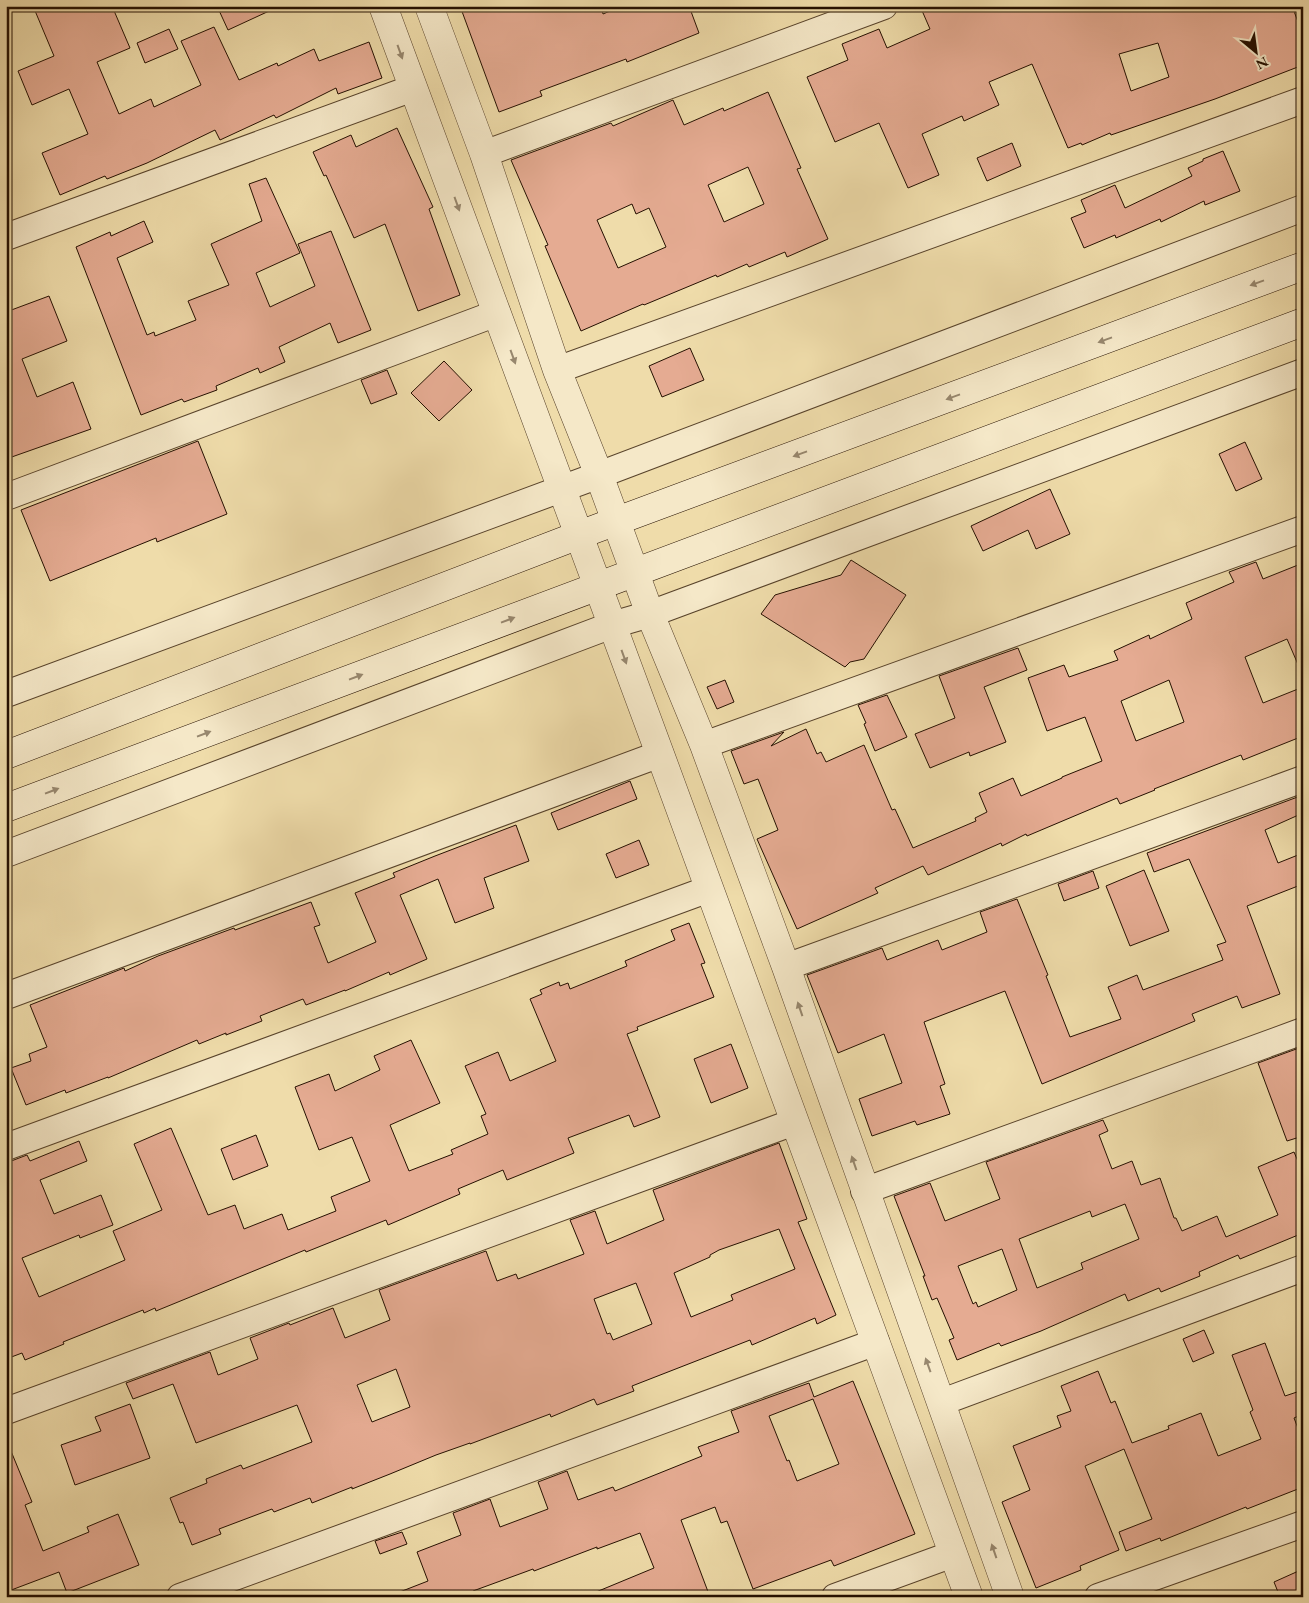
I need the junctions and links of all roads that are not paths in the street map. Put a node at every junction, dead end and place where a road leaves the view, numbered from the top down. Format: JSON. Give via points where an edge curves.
{"nodes":[{"id":1,"x":383,"y":6,"type":"edge"},
{"id":2,"x":429,"y":6,"type":"edge"},
{"id":3,"x":884,"y":6,"type":"edge"},
{"id":4,"x":414,"y":88,"type":"junction"},
{"id":5,"x":1303,"y":100,"type":"edge"},
{"id":6,"x":484,"y":154,"type":"junction"},
{"id":7,"x":1303,"y":208,"type":"edge"},
{"id":8,"x":6,"y":237,"type":"edge"},
{"id":9,"x":1303,"y":266,"type":"edge"},
{"id":10,"x":497,"y":313,"type":"junction"},
{"id":11,"x":1303,"y":322,"type":"edge"},
{"id":12,"x":557,"y":370,"type":"junction"},
{"id":13,"x":1303,"y":372,"type":"edge"},
{"id":14,"x":598,"y":475,"type":"junction"},
{"id":15,"x":562,"y":488,"type":"junction"},
{"id":16,"x":6,"y":497,"type":"edge"},
{"id":17,"x":616,"y":522,"type":"junction"},
{"id":18,"x":1303,"y":529,"type":"edge"},
{"id":19,"x":579,"y":535,"type":"junction"},
{"id":20,"x":635,"y":572,"type":"junction"},
{"id":21,"x":598,"y":586,"type":"junction"},
{"id":22,"x":650,"y":614,"type":"junction"},
{"id":23,"x":612,"y":625,"type":"junction"},
{"id":24,"x":6,"y":694,"type":"edge"},
{"id":25,"x":704,"y":746,"type":"junction"},
{"id":26,"x":660,"y":754,"type":"junction"},
{"id":27,"x":6,"y":755,"type":"edge"},
{"id":28,"x":1303,"y":779,"type":"edge"},
{"id":29,"x":6,"y":808,"type":"edge"},
{"id":30,"x":6,"y":854,"type":"edge"},
{"id":31,"x":709,"y":889,"type":"junction"},
{"id":32,"x":786,"y":967,"type":"junction"},
{"id":33,"x":6,"y":996,"type":"edge"},
{"id":34,"x":1303,"y":1030,"type":"edge"},
{"id":35,"x":794,"y":1122,"type":"junction"},
{"id":36,"x":6,"y":1147,"type":"edge"},
{"id":37,"x":864,"y":1191,"type":"junction"},
{"id":38,"x":1303,"y":1268,"type":"edge"},
{"id":39,"x":876,"y":1342,"type":"junction"},
{"id":40,"x":942,"y":1402,"type":"junction"},
{"id":41,"x":6,"y":1411,"type":"edge"},
{"id":42,"x":1303,"y":1524,"type":"edge"},
{"id":43,"x":953,"y":1554,"type":"junction"},
{"id":44,"x":180,"y":1597,"type":"edge"},
{"id":45,"x":835,"y":1597,"type":"edge"},
{"id":46,"x":969,"y":1597,"type":"edge"},
{"id":47,"x":1010,"y":1597,"type":"edge"},
{"id":48,"x":1098,"y":1597,"type":"edge"}],
"edges":[{"from":1,"to":4,"type":"street","one_way":true},
{"from":2,"to":6,"type":"street"},
{"from":3,"to":6,"type":"street"},
{"from":4,"to":8,"type":"street"},
{"from":4,"to":10,"type":"street","one_way":true},
{"from":5,"to":12,"type":"street"},
{"from":6,"to":12,"type":"street"},
{"from":7,"to":14,"type":"street"},
{"from":9,"to":17,"type":"street","one_way":true},
{"from":10,"to":15,"type":"street","one_way":true},
{"from":10,"to":16,"type":"street"},
{"from":11,"to":20,"type":"street"},
{"from":12,"to":14,"type":"street"},
{"from":13,"to":22,"type":"street"},
{"from":14,"to":15,"type":"street"},
{"from":14,"to":17,"type":"street"},
{"from":15,"to":19,"type":"street"},
{"from":15,"to":24,"type":"street"},
{"from":17,"to":19,"type":"street"},
{"from":17,"to":20,"type":"street"},
{"from":18,"to":25,"type":"street"},
{"from":19,"to":21,"type":"street"},
{"from":19,"to":27,"type":"street"},
{"from":20,"to":21,"type":"street"},
{"from":20,"to":22,"type":"street"},
{"from":21,"to":23,"type":"street"},
{"from":29,"to":21,"type":"street","one_way":true},
{"from":22,"to":23,"type":"street"},
{"from":22,"to":25,"type":"street"},
{"from":23,"to":26,"type":"street","one_way":true},
{"from":23,"to":30,"type":"street"},
{"from":25,"to":32,"type":"street"},
{"from":26,"to":31,"type":"street"},
{"from":26,"to":33,"type":"street"},
{"from":28,"to":32,"type":"street"},
{"from":31,"to":35,"type":"street"},
{"from":31,"to":36,"type":"street"},
{"from":37,"to":32,"type":"street","one_way":true},
{"from":34,"to":37,"type":"street"},
{"from":35,"to":39,"type":"street"},
{"from":35,"to":41,"type":"street"},
{"from":40,"to":37,"type":"street","one_way":true},
{"from":38,"to":40,"type":"street"},
{"from":39,"to":43,"type":"street"},
{"from":39,"to":44,"type":"street"},
{"from":47,"to":40,"type":"street","one_way":true},
{"from":42,"to":48,"type":"street"},
{"from":43,"to":45,"type":"street"},
{"from":43,"to":46,"type":"street"}]}
